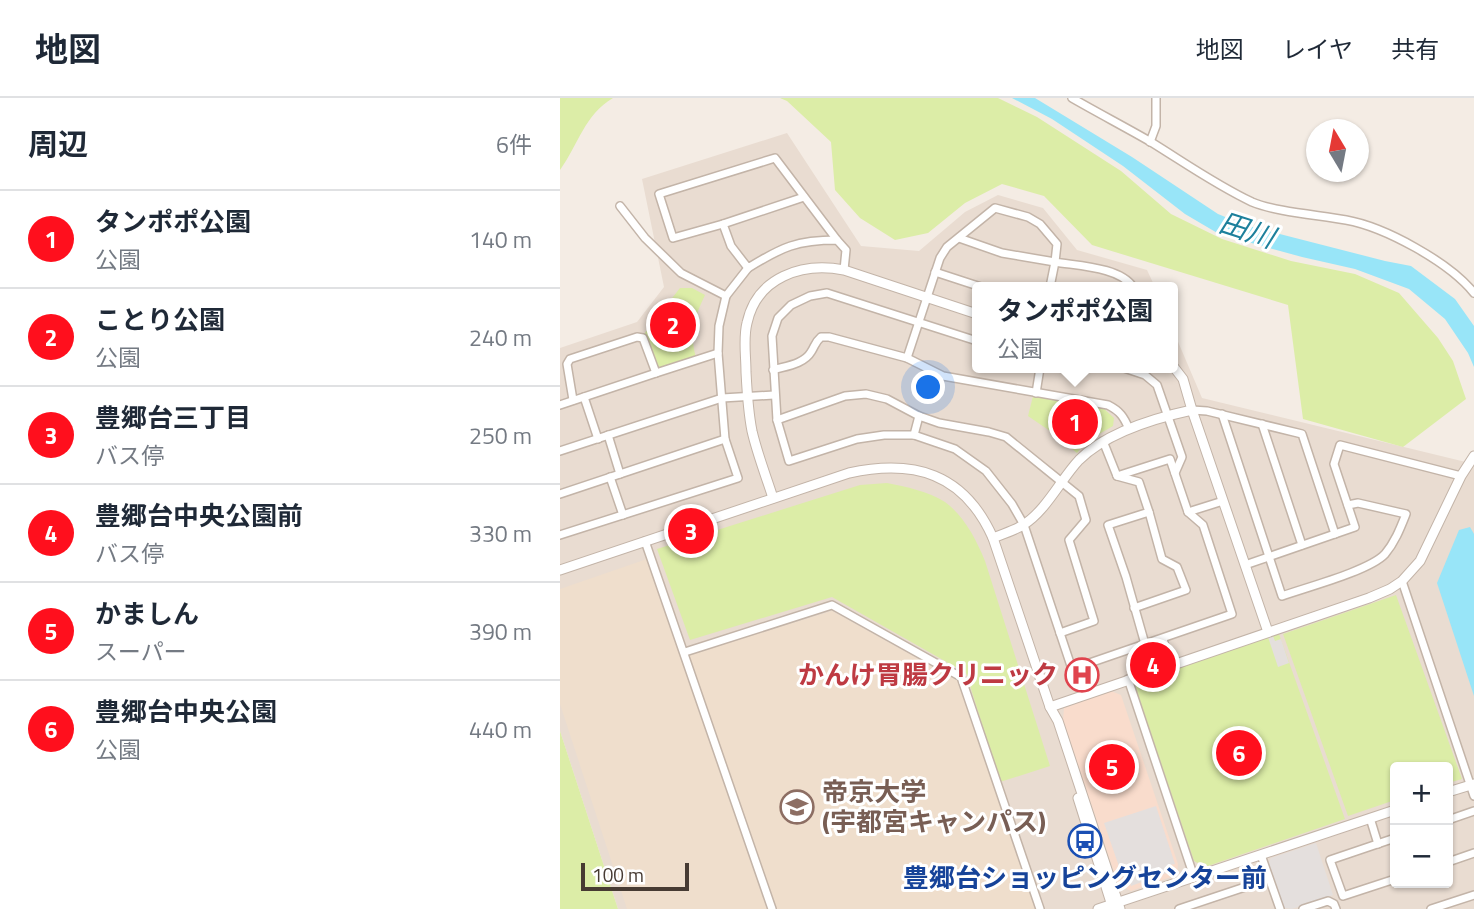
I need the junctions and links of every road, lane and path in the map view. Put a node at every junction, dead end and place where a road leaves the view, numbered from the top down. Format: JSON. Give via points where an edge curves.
{"nodes":[{"id":1,"x":1072,"y":98,"type":"edge"},
{"id":2,"x":1156,"y":98,"type":"edge"},
{"id":3,"x":1150,"y":142,"type":"junction"},
{"id":4,"x":804,"y":197,"type":"junction"},
{"id":5,"x":620,"y":206,"type":"dead end"},
{"id":6,"x":723,"y":224,"type":"junction"},
{"id":7,"x":959,"y":238,"type":"junction"},
{"id":8,"x":837,"y":240,"type":"junction"},
{"id":9,"x":1055,"y":262,"type":"junction"},
{"id":10,"x":748,"y":268,"type":"junction"},
{"id":11,"x":844,"y":270,"type":"junction"},
{"id":12,"x":935,"y":272,"type":"junction"},
{"id":13,"x":1051,"y":282,"type":"edge"},
{"id":14,"x":1130,"y":282,"type":"edge"},
{"id":15,"x":972,"y":284,"type":"edge"},
{"id":16,"x":1474,"y":293,"type":"edge"},
{"id":17,"x":726,"y":296,"type":"junction"},
{"id":18,"x":926,"y":299,"type":"junction"},
{"id":19,"x":972,"y":313,"type":"edge"},
{"id":20,"x":919,"y":323,"type":"junction"},
{"id":21,"x":972,"y":339,"type":"edge"},
{"id":22,"x":718,"y":353,"type":"junction"},
{"id":23,"x":907,"y":358,"type":"junction"},
{"id":24,"x":773,"y":370,"type":"junction"},
{"id":25,"x":1178,"y":372,"type":"edge"},
{"id":26,"x":656,"y":373,"type":"junction"},
{"id":27,"x":1039,"y":373,"type":"edge"},
{"id":28,"x":1142,"y":373,"type":"edge"},
{"id":29,"x":1036,"y":393,"type":"junction"},
{"id":30,"x":774,"y":395,"type":"junction"},
{"id":31,"x":747,"y":396,"type":"junction"},
{"id":32,"x":584,"y":397,"type":"junction"},
{"id":33,"x":722,"y":398,"type":"junction"},
{"id":34,"x":573,"y":400,"type":"junction"},
{"id":35,"x":560,"y":405,"type":"edge"},
{"id":36,"x":1192,"y":410,"type":"junction"},
{"id":37,"x":1222,"y":414,"type":"junction"},
{"id":38,"x":919,"y":416,"type":"junction"},
{"id":39,"x":1168,"y":417,"type":"junction"},
{"id":40,"x":777,"y":421,"type":"junction"},
{"id":41,"x":1262,"y":424,"type":"junction"},
{"id":42,"x":1129,"y":429,"type":"junction"},
{"id":43,"x":608,"y":435,"type":"junction"},
{"id":44,"x":915,"y":435,"type":"junction"},
{"id":45,"x":598,"y":439,"type":"junction"},
{"id":46,"x":725,"y":439,"type":"junction"},
{"id":47,"x":1103,"y":441,"type":"junction"},
{"id":48,"x":560,"y":451,"type":"edge"},
{"id":49,"x":1474,"y":456,"type":"edge"},
{"id":50,"x":620,"y":474,"type":"junction"},
{"id":51,"x":1175,"y":474,"type":"junction"},
{"id":52,"x":1117,"y":476,"type":"junction"},
{"id":53,"x":1461,"y":476,"type":"junction"},
{"id":54,"x":610,"y":477,"type":"junction"},
{"id":55,"x":1060,"y":481,"type":"junction"},
{"id":56,"x":560,"y":494,"type":"edge"},
{"id":57,"x":773,"y":498,"type":"junction"},
{"id":58,"x":1223,"y":501,"type":"junction"},
{"id":59,"x":1348,"y":505,"type":"junction"},
{"id":60,"x":1149,"y":512,"type":"junction"},
{"id":61,"x":1188,"y":512,"type":"junction"},
{"id":62,"x":622,"y":515,"type":"junction"},
{"id":63,"x":1024,"y":525,"type":"junction"},
{"id":64,"x":1335,"y":534,"type":"junction"},
{"id":65,"x":560,"y":535,"type":"edge"},
{"id":66,"x":993,"y":538,"type":"junction"},
{"id":67,"x":645,"y":541,"type":"junction"},
{"id":68,"x":1302,"y":545,"type":"junction"},
{"id":69,"x":1269,"y":557,"type":"junction"},
{"id":70,"x":1245,"y":565,"type":"junction"},
{"id":71,"x":560,"y":570,"type":"edge"},
{"id":72,"x":1402,"y":581,"type":"junction"},
{"id":73,"x":1134,"y":608,"type":"junction"},
{"id":74,"x":1268,"y":632,"type":"junction"},
{"id":75,"x":1060,"y":633,"type":"junction"},
{"id":76,"x":1163,"y":639,"type":"junction"},
{"id":77,"x":1145,"y":644,"type":"junction"},
{"id":78,"x":684,"y":652,"type":"junction"},
{"id":79,"x":1170,"y":665,"type":"junction"},
{"id":80,"x":1128,"y":679,"type":"junction"},
{"id":81,"x":1050,"y":707,"type":"junction"},
{"id":82,"x":1472,"y":784,"type":"edge"},
{"id":83,"x":1453,"y":790,"type":"edge"},
{"id":84,"x":1474,"y":796,"type":"edge"},
{"id":85,"x":1474,"y":811,"type":"edge"},
{"id":86,"x":1390,"y":812,"type":"edge"},
{"id":87,"x":1370,"y":818,"type":"junction"},
{"id":88,"x":1453,"y":818,"type":"edge"},
{"id":89,"x":1390,"y":840,"type":"edge"},
{"id":90,"x":1378,"y":844,"type":"junction"},
{"id":91,"x":1474,"y":853,"type":"edge"},
{"id":92,"x":1261,"y":855,"type":"junction"},
{"id":93,"x":1453,"y":860,"type":"edge"},
{"id":94,"x":1194,"y":877,"type":"junction"},
{"id":95,"x":1269,"y":879,"type":"junction"},
{"id":96,"x":1390,"y":881,"type":"edge"},
{"id":97,"x":1474,"y":895,"type":"edge"},
{"id":98,"x":1202,"y":905,"type":"edge"},
{"id":99,"x":1115,"y":906,"type":"edge"},
{"id":100,"x":772,"y":909,"type":"edge"},
{"id":101,"x":1040,"y":909,"type":"edge"},
{"id":102,"x":1098,"y":909,"type":"edge"},
{"id":103,"x":1179,"y":909,"type":"edge"},
{"id":104,"x":1280,"y":909,"type":"edge"},
{"id":105,"x":1303,"y":909,"type":"edge"},
{"id":106,"x":1336,"y":909,"type":"edge"},
{"id":107,"x":1431,"y":909,"type":"edge"}],
"edges":[{"from":1,"to":3,"type":"street"},
{"from":2,"to":3,"type":"street","via":[[1156,126]]},
{"from":3,"to":16,"type":"street","via":[[1256,204],[1351,221],[1403,241],[1447,268]]},
{"from":4,"to":6,"type":"street"},
{"from":4,"to":6,"type":"street","via":[[775,158],[659,194],[673,238]]},
{"from":4,"to":8,"type":"street"},
{"from":5,"to":17,"type":"street","via":[[681,273]]},
{"from":6,"to":10,"type":"street","via":[[731,246]]},
{"from":7,"to":9,"type":"street","via":[[1002,253]]},
{"from":7,"to":9,"type":"street","via":[[995,208],[1040,225],[1058,244]]},
{"from":7,"to":12,"type":"street","via":[[947,247]]},
{"from":8,"to":10,"type":"street","via":[[790,245]]},
{"from":8,"to":11,"type":"street","via":[[846,250]]},
{"from":9,"to":13,"type":"street"},
{"from":9,"to":14,"type":"street","via":[[1100,269]]},
{"from":10,"to":17,"type":"street"},
{"from":11,"to":18,"type":"street"},
{"from":11,"to":31,"type":"street","via":[[794,271],[761,294],[746,324]]},
{"from":12,"to":15,"type":"street"},
{"from":12,"to":18,"type":"street"},
{"from":17,"to":22,"type":"street"},
{"from":18,"to":19,"type":"street"},
{"from":18,"to":20,"type":"street"},
{"from":20,"to":21,"type":"street"},
{"from":20,"to":23,"type":"street"},
{"from":20,"to":24,"type":"street","via":[[827,293],[810,296],[778,318],[772,336]]},
{"from":22,"to":26,"type":"street"},
{"from":22,"to":33,"type":"street"},
{"from":23,"to":24,"type":"street","via":[[821,337],[803,360]]},
{"from":23,"to":29,"type":"street","via":[[943,376]]},
{"from":24,"to":30,"type":"street"},
{"from":25,"to":36,"type":"street"},
{"from":26,"to":32,"type":"street"},
{"from":26,"to":34,"type":"street","via":[[643,338],[637,337],[570,359]]},
{"from":27,"to":29,"type":"street"},
{"from":28,"to":39,"type":"street","via":[[1157,385]]},
{"from":29,"to":42,"type":"street","via":[[1108,405],[1118,410]]},
{"from":30,"to":31,"type":"street"},
{"from":30,"to":40,"type":"street"},
{"from":31,"to":33,"type":"street"},
{"from":31,"to":57,"type":"street","via":[[752,431]]},
{"from":32,"to":34,"type":"street"},
{"from":32,"to":45,"type":"street"},
{"from":33,"to":43,"type":"street"},
{"from":33,"to":46,"type":"street"},
{"from":34,"to":35,"type":"street"},
{"from":36,"to":37,"type":"street"},
{"from":36,"to":39,"type":"street"},
{"from":36,"to":58,"type":"street"},
{"from":37,"to":41,"type":"street"},
{"from":37,"to":69,"type":"street"},
{"from":38,"to":40,"type":"street","via":[[866,394],[845,396]]},
{"from":38,"to":44,"type":"street"},
{"from":38,"to":55,"type":"street","via":[[1006,437]]},
{"from":39,"to":42,"type":"street"},
{"from":39,"to":51,"type":"street","via":[[1182,457]]},
{"from":40,"to":44,"type":"street","via":[[789,461],[857,439]]},
{"from":41,"to":64,"type":"street","via":[[1301,434]]},
{"from":41,"to":68,"type":"street"},
{"from":42,"to":47,"type":"street"},
{"from":43,"to":45,"type":"street"},
{"from":43,"to":50,"type":"street"},
{"from":44,"to":63,"type":"street","via":[[955,449],[986,471]]},
{"from":45,"to":48,"type":"street"},
{"from":46,"to":50,"type":"street"},
{"from":46,"to":62,"type":"street","via":[[738,478]]},
{"from":47,"to":52,"type":"street"},
{"from":47,"to":55,"type":"street"},
{"from":49,"to":53,"type":"street"},
{"from":50,"to":54,"type":"street"},
{"from":51,"to":52,"type":"street","via":[[1170,460]]},
{"from":51,"to":61,"type":"street"},
{"from":52,"to":60,"type":"street","via":[[1139,482]]},
{"from":53,"to":59,"type":"street","via":[[1340,445],[1334,464]]},
{"from":53,"to":72,"type":"street","via":[[1420,561]]},
{"from":54,"to":56,"type":"street"},
{"from":54,"to":62,"type":"street"},
{"from":55,"to":63,"type":"street"},
{"from":55,"to":75,"type":"street","via":[[1079,496],[1086,520],[1069,540],[1094,621]]},
{"from":57,"to":66,"type":"street","via":[[865,469],[915,469],[960,492]]},
{"from":57,"to":67,"type":"street"},
{"from":58,"to":61,"type":"street"},
{"from":58,"to":70,"type":"street"},
{"from":59,"to":64,"type":"street","via":[[1355,527]]},
{"from":59,"to":69,"type":"street","via":[[1358,503],[1406,514],[1396,539],[1371,565],[1282,596]]},
{"from":60,"to":73,"type":"street","via":[[1108,525]]},
{"from":60,"to":73,"type":"street","via":[[1162,559],[1177,567],[1186,590]]},
{"from":61,"to":76,"type":"street","via":[[1203,525],[1232,614]]},
{"from":62,"to":65,"type":"street"},
{"from":63,"to":66,"type":"street"},
{"from":63,"to":75,"type":"street"},
{"from":64,"to":68,"type":"street"},
{"from":66,"to":81,"type":"street"},
{"from":67,"to":71,"type":"street"},
{"from":67,"to":78,"type":"street"},
{"from":68,"to":69,"type":"street"},
{"from":69,"to":70,"type":"street"},
{"from":70,"to":74,"type":"street"},
{"from":72,"to":74,"type":"street","via":[[1369,598]]},
{"from":72,"to":82,"type":"street"},
{"from":73,"to":77,"type":"street"},
{"from":74,"to":79,"type":"street"},
{"from":75,"to":77,"type":"street","via":[[1072,669]]},
{"from":76,"to":77,"type":"street"},
{"from":76,"to":79,"type":"street"},
{"from":78,"to":100,"type":"street"},
{"from":78,"to":101,"type":"street","via":[[832,605],[961,677]]},
{"from":79,"to":80,"type":"street"},
{"from":80,"to":81,"type":"street"},
{"from":80,"to":94,"type":"street"},
{"from":81,"to":99,"type":"street"},
{"from":82,"to":83,"type":"street"},
{"from":82,"to":84,"type":"street"},
{"from":85,"to":88,"type":"street"},
{"from":86,"to":87,"type":"street"},
{"from":87,"to":90,"type":"street"},
{"from":87,"to":92,"type":"street"},
{"from":89,"to":90,"type":"street"},
{"from":90,"to":96,"type":"street","via":[[1331,860],[1342,896]]},
{"from":91,"to":93,"type":"street"},
{"from":92,"to":94,"type":"street"},
{"from":92,"to":95,"type":"street"},
{"from":94,"to":99,"type":"street"},
{"from":95,"to":98,"type":"street"},
{"from":95,"to":104,"type":"street"},
{"from":97,"to":107,"type":"street"},
{"from":98,"to":103,"type":"street"},
{"from":99,"to":102,"type":"street"},
{"from":105,"to":106,"type":"street","via":[[1328,901]]}]}
